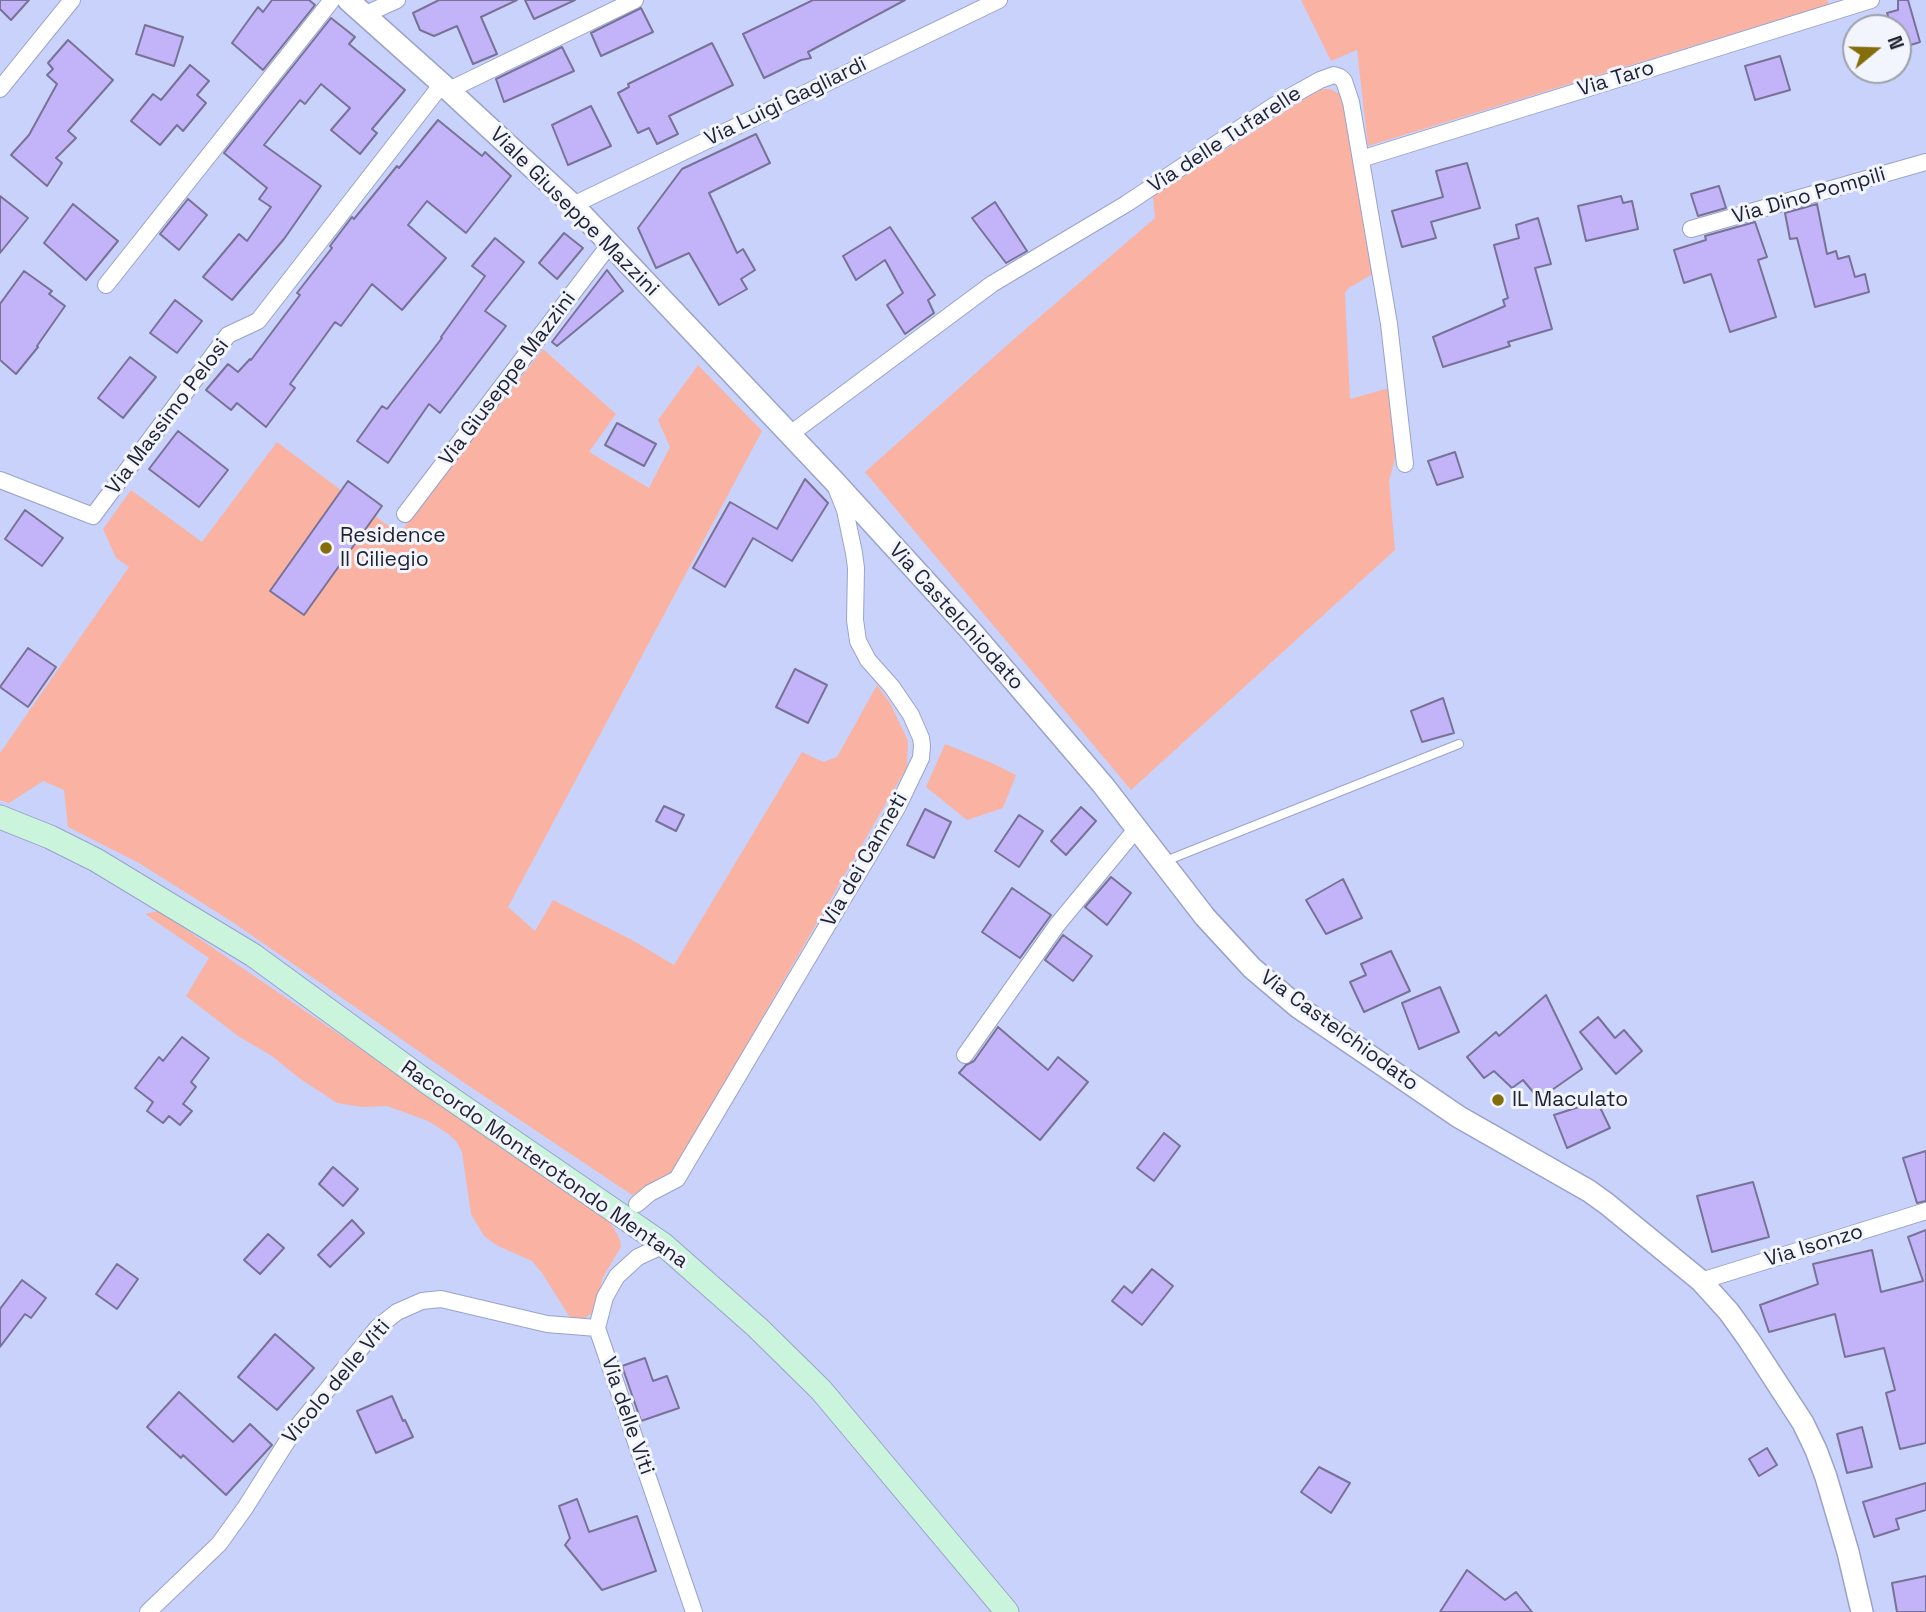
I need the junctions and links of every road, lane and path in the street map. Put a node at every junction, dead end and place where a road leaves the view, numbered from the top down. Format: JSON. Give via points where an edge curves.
{"nodes":[{"id":1,"x":72,"y":0,"type":"edge"},
{"id":2,"x":332,"y":0,"type":"edge"},
{"id":3,"x":348,"y":0,"type":"edge"},
{"id":4,"x":397,"y":0,"type":"edge"},
{"id":5,"x":635,"y":0,"type":"edge"},
{"id":6,"x":999,"y":0,"type":"edge"},
{"id":7,"x":1871,"y":0,"type":"edge"},
{"id":8,"x":364,"y":15,"type":"junction"},
{"id":9,"x":445,"y":87,"type":"junction"},
{"id":10,"x":0,"y":89,"type":"edge"},
{"id":11,"x":1361,"y":159,"type":"junction"},
{"id":12,"x":1926,"y":162,"type":"edge"},
{"id":13,"x":573,"y":205,"type":"junction"},
{"id":14,"x":1691,"y":229,"type":"dead end"},
{"id":15,"x":610,"y":244,"type":"junction"},
{"id":16,"x":106,"y":285,"type":"dead end"},
{"id":17,"x":789,"y":435,"type":"junction"},
{"id":18,"x":1405,"y":464,"type":"dead end"},
{"id":19,"x":0,"y":480,"type":"edge"},
{"id":20,"x":834,"y":481,"type":"junction"},
{"id":21,"x":405,"y":514,"type":"dead end"},
{"id":22,"x":1459,"y":744,"type":"dead end"},
{"id":23,"x":0,"y":817,"type":"edge"},
{"id":24,"x":1137,"y":828,"type":"junction"},
{"id":25,"x":1163,"y":862,"type":"junction"},
{"id":26,"x":965,"y":1055,"type":"dead end"},
{"id":27,"x":636,"y":1203,"type":"dead end"},
{"id":28,"x":1926,"y":1211,"type":"edge"},
{"id":29,"x":664,"y":1245,"type":"junction"},
{"id":30,"x":1701,"y":1282,"type":"junction"},
{"id":31,"x":597,"y":1328,"type":"junction"},
{"id":32,"x":148,"y":1612,"type":"edge"},
{"id":33,"x":694,"y":1612,"type":"edge"},
{"id":34,"x":1007,"y":1612,"type":"edge"},
{"id":35,"x":1862,"y":1612,"type":"edge"}],
"edges":[{"from":1,"to":10,"type":"street"},
{"from":2,"to":16,"type":"street"},
{"from":3,"to":8,"type":"street","name":"Viale Giuseppe Mazzini"},
{"from":4,"to":8,"type":"street"},
{"from":5,"to":9,"type":"street"},
{"from":6,"to":13,"type":"street","name":"Via Luigi Gagliardi"},
{"from":7,"to":11,"type":"street","name":"Via Taro"},
{"from":8,"to":9,"type":"street","name":"Viale Giuseppe Mazzini"},
{"from":9,"to":13,"type":"street","name":"Viale Giuseppe Mazzini"},
{"from":9,"to":19,"type":"street","name":"Via Massimo Pelosi","via":[[258,321],[228,335],[93,516]]},
{"from":11,"to":17,"type":"street","name":"Via delle Tufarelle","via":[[1344,81],[1334,75],[1320,80],[992,284]]},
{"from":11,"to":18,"type":"street","name":"Via delle Tufarelle","via":[[1389,324]]},
{"from":12,"to":14,"type":"street","name":"Via Dino Pompili"},
{"from":13,"to":15,"type":"street","name":"Viale Giuseppe Mazzini"},
{"from":15,"to":17,"type":"street","name":"Viale Giuseppe Mazzini"},
{"from":15,"to":21,"type":"street","name":"Via Giuseppe Mazzini"},
{"from":17,"to":20,"type":"street","name":"Via Castelchiodato"},
{"from":20,"to":24,"type":"street","name":"Via Castelchiodato","via":[[972,632]]},
{"from":20,"to":27,"type":"street","name":"Via dei Canneti","via":[[854,553],[858,641],[863,654],[911,715],[921,738],[921,758],[897,808],[677,1179]]},
{"from":22,"to":25,"type":"lane"},
{"from":23,"to":29,"type":"main road","name":"Raccordo Monterotondo Mentana","via":[[96,860],[253,955]]},
{"from":24,"to":25,"type":"street","name":"Via Castelchiodato"},
{"from":24,"to":26,"type":"street","via":[[1057,925]]},
{"from":25,"to":30,"type":"street","name":"Via Castelchiodato","via":[[1227,943],[1298,1007],[1458,1117],[1589,1191]]},
{"from":28,"to":30,"type":"street","name":"Via Isonzo"},
{"from":29,"to":31,"type":"street","name":"Via delle Viti","via":[[638,1257],[617,1276],[605,1297]]},
{"from":29,"to":34,"type":"main road","name":"Raccordo Monterotondo Mentana","via":[[821,1390]]},
{"from":30,"to":35,"type":"street","name":"Via Castelchiodato","via":[[1729,1312],[1803,1423],[1825,1477]]},
{"from":31,"to":32,"type":"street","name":"Vicolo delle Viti","via":[[535,1322],[441,1299],[397,1312],[379,1326],[293,1432],[219,1544]]},
{"from":31,"to":33,"type":"street","name":"Via delle Viti"}]}
